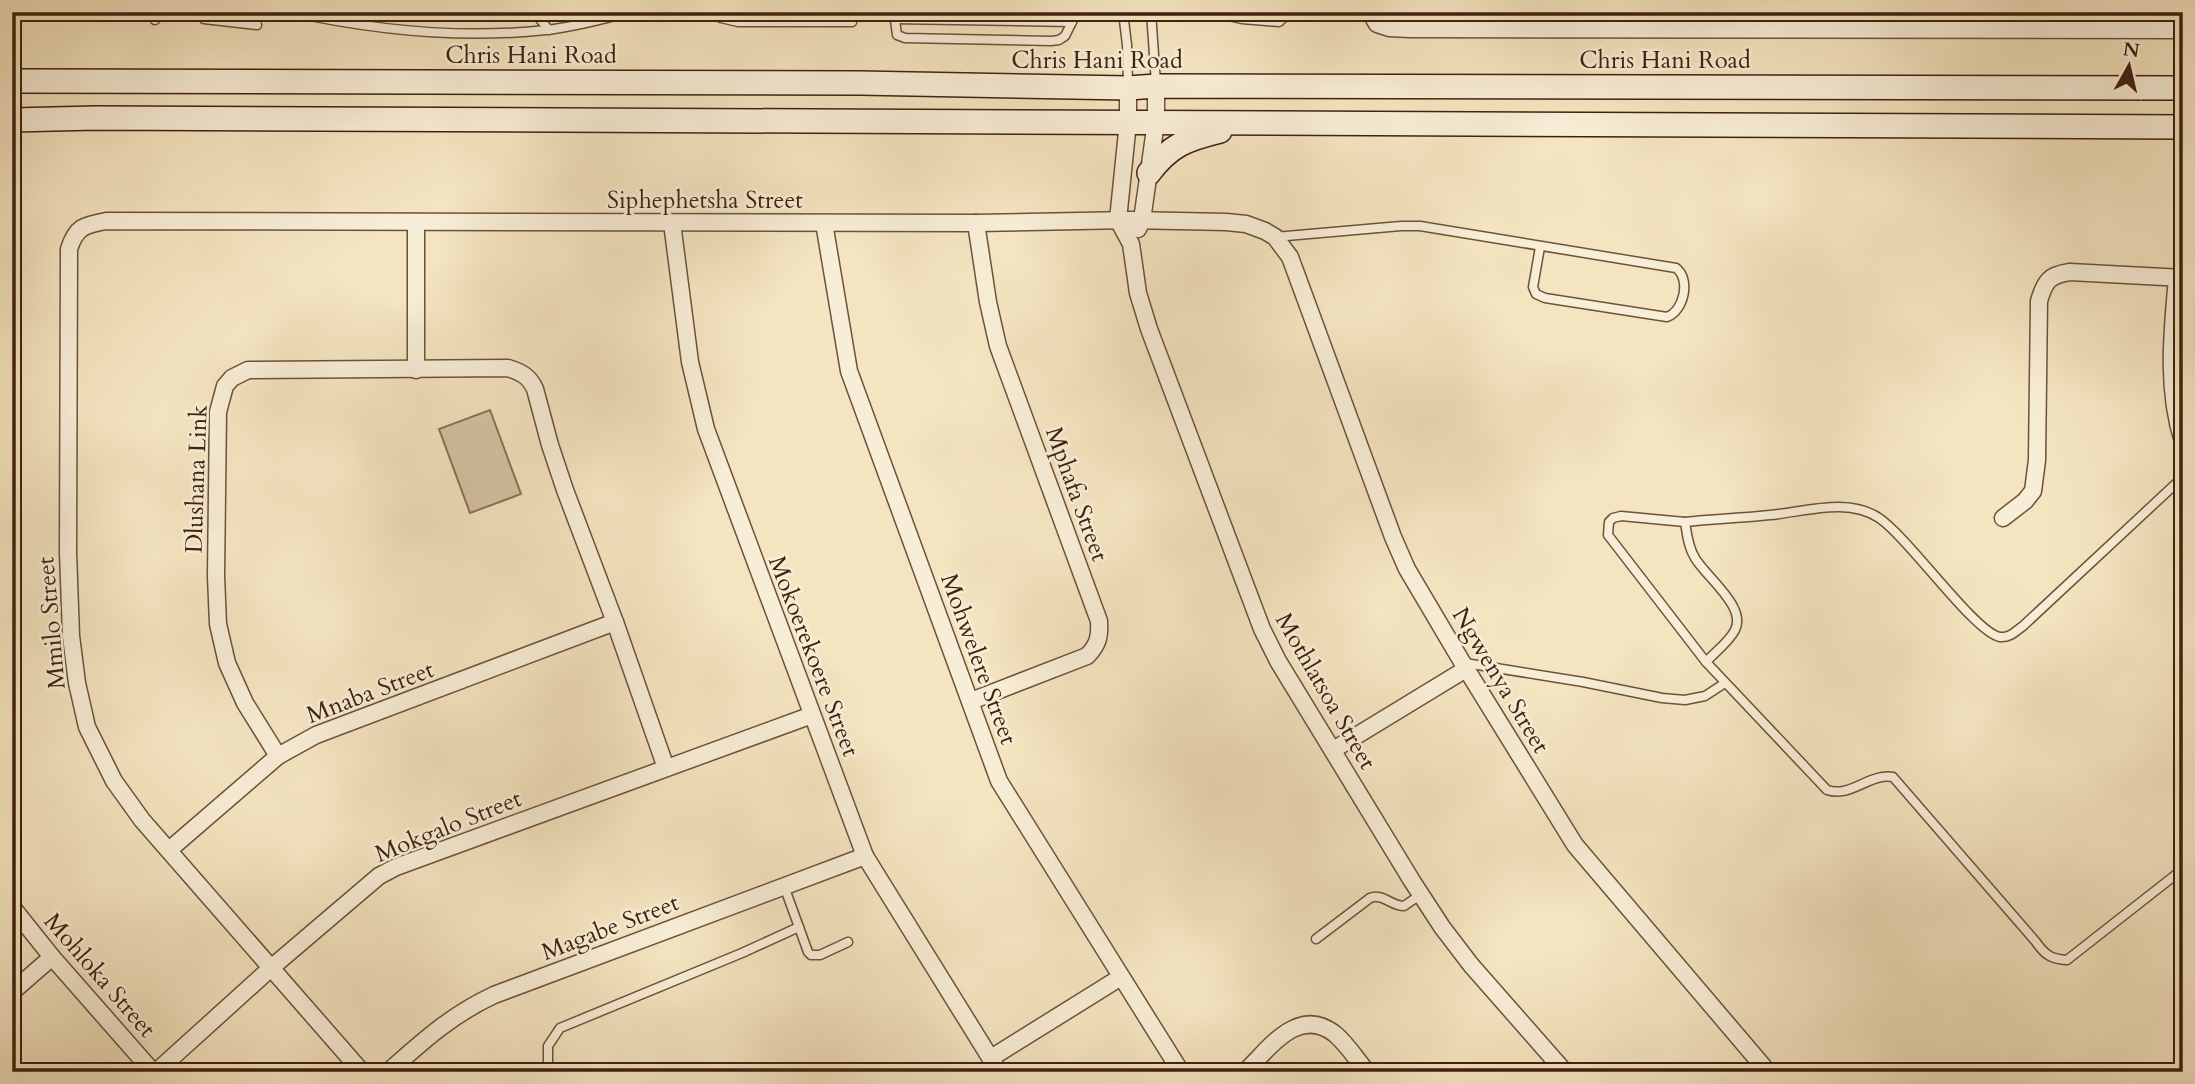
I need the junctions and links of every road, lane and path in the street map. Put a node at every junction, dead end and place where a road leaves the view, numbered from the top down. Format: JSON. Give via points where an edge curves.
{"nodes":[{"id":1,"x":290,"y":12,"type":"edge"},
{"id":2,"x":534,"y":12,"type":"edge"},
{"id":3,"x":630,"y":12,"type":"edge"},
{"id":4,"x":715,"y":12,"type":"edge"},
{"id":5,"x":1072,"y":12,"type":"edge"},
{"id":6,"x":1123,"y":12,"type":"edge"},
{"id":7,"x":1151,"y":12,"type":"edge"},
{"id":8,"x":1210,"y":12,"type":"edge"},
{"id":9,"x":1290,"y":12,"type":"edge"},
{"id":10,"x":1370,"y":12,"type":"edge"},
{"id":11,"x":2024,"y":12,"type":"edge"},
{"id":12,"x":894,"y":16,"type":"edge"},
{"id":13,"x":204,"y":19,"type":"dead end"},
{"id":14,"x":852,"y":22,"type":"dead end"},
{"id":15,"x":1072,"y":22,"type":"junction"},
{"id":16,"x":257,"y":25,"type":"dead end"},
{"id":17,"x":2024,"y":29,"type":"junction"},
{"id":18,"x":549,"y":30,"type":"junction"},
{"id":19,"x":2183,"y":30,"type":"edge"},
{"id":20,"x":13,"y":80,"type":"edge"},
{"id":21,"x":1156,"y":86,"type":"junction"},
{"id":22,"x":1128,"y":88,"type":"junction"},
{"id":23,"x":2183,"y":88,"type":"edge"},
{"id":24,"x":16,"y":121,"type":"edge"},
{"id":25,"x":1128,"y":122,"type":"junction"},
{"id":26,"x":1156,"y":122,"type":"junction"},
{"id":27,"x":1243,"y":124,"type":"junction"},
{"id":28,"x":2183,"y":127,"type":"edge"},
{"id":29,"x":1149,"y":173,"type":"junction"},
{"id":30,"x":1118,"y":220,"type":"junction"},
{"id":31,"x":1142,"y":220,"type":"junction"},
{"id":32,"x":106,"y":221,"type":"joint"},
{"id":33,"x":416,"y":222,"type":"junction"},
{"id":34,"x":672,"y":223,"type":"junction"},
{"id":35,"x":824,"y":223,"type":"junction"},
{"id":36,"x":976,"y":223,"type":"junction"},
{"id":37,"x":1275,"y":237,"type":"junction"},
{"id":38,"x":1131,"y":244,"type":"junction"},
{"id":39,"x":1540,"y":247,"type":"junction"},
{"id":40,"x":2180,"y":278,"type":"edge"},
{"id":41,"x":416,"y":370,"type":"junction"},
{"id":42,"x":2183,"y":442,"type":"edge"},
{"id":43,"x":2183,"y":477,"type":"edge"},
{"id":44,"x":2003,"y":518,"type":"dead end"},
{"id":45,"x":1685,"y":522,"type":"junction"},
{"id":46,"x":615,"y":622,"type":"junction"},
{"id":47,"x":1706,"y":662,"type":"junction"},
{"id":48,"x":1464,"y":666,"type":"junction"},
{"id":49,"x":1725,"y":683,"type":"junction"},
{"id":50,"x":971,"y":701,"type":"junction"},
{"id":51,"x":812,"y":715,"type":"junction"},
{"id":52,"x":1333,"y":750,"type":"junction"},
{"id":53,"x":278,"y":756,"type":"junction"},
{"id":54,"x":666,"y":768,"type":"junction"},
{"id":55,"x":169,"y":850,"type":"junction"},
{"id":56,"x":865,"y":856,"type":"junction"},
{"id":57,"x":2183,"y":869,"type":"edge"},
{"id":58,"x":784,"y":886,"type":"junction"},
{"id":59,"x":1420,"y":895,"type":"junction"},
{"id":60,"x":12,"y":907,"type":"edge"},
{"id":61,"x":799,"y":927,"type":"junction"},
{"id":62,"x":1316,"y":939,"type":"dead end"},
{"id":63,"x":848,"y":942,"type":"dead end"},
{"id":64,"x":52,"y":957,"type":"junction"},
{"id":65,"x":271,"y":968,"type":"junction"},
{"id":66,"x":1121,"y":977,"type":"junction"},
{"id":67,"x":12,"y":992,"type":"edge"},
{"id":68,"x":995,"y":1065,"type":"edge"},
{"id":69,"x":154,"y":1072,"type":"edge"},
{"id":70,"x":362,"y":1072,"type":"edge"},
{"id":71,"x":388,"y":1072,"type":"edge"},
{"id":72,"x":548,"y":1072,"type":"edge"},
{"id":73,"x":1181,"y":1072,"type":"edge"},
{"id":74,"x":1245,"y":1072,"type":"edge"},
{"id":75,"x":1367,"y":1072,"type":"edge"},
{"id":76,"x":1565,"y":1072,"type":"edge"},
{"id":77,"x":1768,"y":1072,"type":"edge"}],
"edges":[{"from":1,"to":18,"type":"lane","via":[[425,30]]},
{"from":2,"to":18,"type":"lane"},
{"from":3,"to":18,"type":"lane"},
{"from":4,"to":14,"type":"lane","via":[[738,22]]},
{"from":5,"to":15,"type":"lane"},
{"from":6,"to":22,"type":"lane"},
{"from":7,"to":21,"type":"lane"},
{"from":8,"to":9,"type":"lane","via":[[1279,22]]},
{"from":10,"to":17,"type":"street","via":[[1377,24],[1410,29]]},
{"from":11,"to":17,"type":"street"},
{"from":12,"to":15,"type":"lane"},
{"from":12,"to":15,"type":"lane","via":[[897,35],[905,38],[1059,40]]},
{"from":13,"to":16,"type":"lane"},
{"from":17,"to":19,"type":"street"},
{"from":20,"to":22,"type":"main road","name":"Chris Hani Road"},
{"from":21,"to":22,"type":"main road","name":"Chris Hani Road"},
{"from":21,"to":23,"type":"main road","name":"Chris Hani Road"},
{"from":21,"to":26,"type":"street"},
{"from":22,"to":25,"type":"street"},
{"from":24,"to":25,"type":"main road"},
{"from":25,"to":26,"type":"main road"},
{"from":25,"to":30,"type":"street"},
{"from":26,"to":27,"type":"main road"},
{"from":26,"to":29,"type":"street"},
{"from":27,"to":28,"type":"main road"},
{"from":27,"to":29,"type":"main road","via":[[1183,142],[1166,152]]},
{"from":29,"to":31,"type":"street"},
{"from":30,"to":31,"type":"street","name":"Siphephetsha Street"},
{"from":30,"to":36,"type":"street","name":"Siphephetsha Street"},
{"from":30,"to":38,"type":"street","name":"Mothlatsoa Street"},
{"from":31,"to":37,"type":"street","name":"Siphephetsha Street","via":[[1246,224]]},
{"from":31,"to":38,"type":"street"},
{"from":32,"to":33,"type":"street","name":"Siphephetsha Street"},
{"from":32,"to":55,"type":"street","name":"Mmilo Street","via":[[86,224],[69,249],[71,636],[87,727],[114,781]]},
{"from":33,"to":34,"type":"street","name":"Siphephetsha Street"},
{"from":33,"to":41,"type":"street"},
{"from":34,"to":35,"type":"street","name":"Siphephetsha Street"},
{"from":34,"to":51,"type":"street","name":"Mokoerekoere Street","via":[[690,362],[706,429]]},
{"from":35,"to":36,"type":"street","name":"Siphephetsha Street"},
{"from":35,"to":50,"type":"street","name":"Mohwelere Street","via":[[849,371]]},
{"from":36,"to":50,"type":"street","name":"Mphafa Street","via":[[998,346],[1099,631],[1098,642],[1087,656]]},
{"from":37,"to":39,"type":"lane","via":[[1420,226]]},
{"from":37,"to":48,"type":"street","name":"Ngwenya Street","via":[[1290,257],[1407,569]]},
{"from":38,"to":52,"type":"street","name":"Mothlatsoa Street","via":[[1149,329],[1253,608],[1278,661]]},
{"from":39,"to":39,"type":"lane","via":[[1676,268],[1684,279],[1680,308],[1667,317],[1545,299],[1534,288]]},
{"from":40,"to":42,"type":"street","via":[[2171,347],[2176,421]]},
{"from":40,"to":44,"type":"street","via":[[2070,272],[2057,274],[2043,287],[2036,478],[2025,501]]},
{"from":41,"to":46,"type":"street","name":"Dlushana Link","via":[[508,368],[531,381],[565,490]]},
{"from":41,"to":53,"type":"street","name":"Dlushana Link","via":[[248,370],[225,386],[218,412],[218,624],[227,663],[245,703]]},
{"from":43,"to":45,"type":"lane","via":[[2024,626],[2001,637],[1982,626],[1899,536],[1862,510],[1818,509]]},
{"from":45,"to":47,"type":"lane","via":[[1692,555],[1732,602],[1737,620],[1736,628]]},
{"from":45,"to":47,"type":"lane","via":[[1621,516],[1609,522],[1608,535]]},
{"from":46,"to":53,"type":"street","name":"Mnaba Street","via":[[316,735]]},
{"from":46,"to":54,"type":"street","name":"Dlushana Link"},
{"from":47,"to":49,"type":"lane"},
{"from":48,"to":49,"type":"lane","via":[[1662,698],[1705,696]]},
{"from":48,"to":52,"type":"street"},
{"from":48,"to":77,"type":"street","name":"Ngwenya Street","via":[[1575,845]]},
{"from":49,"to":57,"type":"lane","via":[[1827,790],[1841,793],[1893,777],[2044,954],[2054,959],[2067,960]]},
{"from":50,"to":66,"type":"street","name":"Mohwelere Street","via":[[999,781]]},
{"from":51,"to":54,"type":"street","name":"Mokgalo Street"},
{"from":51,"to":56,"type":"street","name":"Mokoerekoere Street"},
{"from":52,"to":59,"type":"street","name":"Mothlatsoa Street"},
{"from":53,"to":55,"type":"street","name":"Mnaba Street"},
{"from":54,"to":65,"type":"street","name":"Mokgalo Street","via":[[396,867],[379,876]]},
{"from":55,"to":65,"type":"street","name":"Mmilo Street"},
{"from":56,"to":58,"type":"street","name":"Magabe Street"},
{"from":56,"to":68,"type":"street","name":"Mokoerekoere Street"},
{"from":58,"to":61,"type":"lane"},
{"from":58,"to":71,"type":"street","name":"Magabe Street","via":[[469,1006]]},
{"from":59,"to":62,"type":"lane","via":[[1404,906],[1370,898]]},
{"from":59,"to":76,"type":"street","name":"Mothlatsoa Street","via":[[1471,965]]},
{"from":60,"to":64,"type":"street","name":"Mohloka Street"},
{"from":61,"to":63,"type":"lane","via":[[813,956]]},
{"from":61,"to":72,"type":"lane","via":[[561,1028],[548,1046]]},
{"from":64,"to":67,"type":"street"},
{"from":64,"to":69,"type":"street","name":"Mohloka Street"},
{"from":65,"to":69,"type":"street","name":"Mokgalo Street"},
{"from":65,"to":70,"type":"street","name":"Mmilo Street"},
{"from":66,"to":68,"type":"street"},
{"from":66,"to":73,"type":"street","name":"Mohwelere Street"},
{"from":74,"to":75,"type":"street","via":[[1288,1030],[1307,1024],[1335,1034]]}]}
